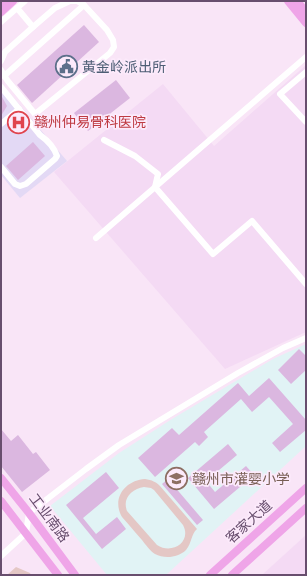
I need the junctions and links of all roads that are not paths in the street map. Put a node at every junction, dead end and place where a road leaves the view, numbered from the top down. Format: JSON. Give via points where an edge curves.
{"nodes":[{"id":1,"x":24,"y":1,"type":"edge"},
{"id":2,"x":288,"y":1,"type":"edge"},
{"id":3,"x":297,"y":1,"type":"edge"},
{"id":4,"x":15,"y":4,"type":"edge"},
{"id":5,"x":84,"y":6,"type":"junction"},
{"id":6,"x":1,"y":12,"type":"edge"},
{"id":7,"x":306,"y":12,"type":"edge"},
{"id":8,"x":1,"y":22,"type":"edge"},
{"id":9,"x":306,"y":23,"type":"edge"},
{"id":10,"x":33,"y":27,"type":"junction"},
{"id":11,"x":306,"y":57,"type":"edge"},
{"id":12,"x":1,"y":61,"type":"edge"},
{"id":13,"x":306,"y":72,"type":"edge"},
{"id":14,"x":3,"y":73,"type":"edge"},
{"id":15,"x":1,"y":87,"type":"edge"},
{"id":16,"x":19,"y":109,"type":"junction"},
{"id":17,"x":306,"y":122,"type":"edge"},
{"id":18,"x":1,"y":124,"type":"edge"},
{"id":19,"x":104,"y":140,"type":"dead end"},
{"id":20,"x":1,"y":166,"type":"edge"},
{"id":21,"x":155,"y":187,"type":"junction"},
{"id":22,"x":96,"y":238,"type":"dead end"},
{"id":23,"x":306,"y":284,"type":"edge"},
{"id":24,"x":306,"y":338,"type":"edge"},
{"id":25,"x":1,"y":478,"type":"edge"},
{"id":26,"x":306,"y":488,"type":"edge"},
{"id":27,"x":1,"y":501,"type":"edge"},
{"id":28,"x":306,"y":508,"type":"edge"},
{"id":29,"x":29,"y":513,"type":"junction"},
{"id":30,"x":26,"y":533,"type":"junction"},
{"id":31,"x":1,"y":556,"type":"edge"},
{"id":32,"x":58,"y":575,"type":"edge"},
{"id":33,"x":75,"y":575,"type":"edge"},
{"id":34,"x":210,"y":575,"type":"edge"},
{"id":35,"x":232,"y":575,"type":"edge"}],
"edges":[{"from":1,"to":4,"type":"street"},
{"from":2,"to":9,"type":"main road"},
{"from":3,"to":7,"type":"main road"},
{"from":4,"to":6,"type":"main road"},
{"from":4,"to":8,"type":"street"},
{"from":4,"to":10,"type":"street"},
{"from":5,"to":10,"type":"street","via":[[77,1],[70,1],[55,8]]},
{"from":5,"to":14,"type":"street"},
{"from":5,"to":14,"type":"street","via":[[113,40],[114,47],[110,53],[35,114]]},
{"from":10,"to":12,"type":"street","via":[[5,52]]},
{"from":11,"to":21,"type":"street"},
{"from":13,"to":17,"type":"street","via":[[280,94]]},
{"from":15,"to":16,"type":"street"},
{"from":16,"to":18,"type":"street"},
{"from":16,"to":20,"type":"street","via":[[55,150],[57,156],[26,184],[20,186],[15,184]]},
{"from":19,"to":21,"type":"street","via":[[136,156],[158,174]]},
{"from":21,"to":22,"type":"street"},
{"from":21,"to":23,"type":"street","via":[[213,254],[252,221]]},
{"from":24,"to":29,"type":"street","via":[[238,372],[119,445]]},
{"from":25,"to":29,"type":"main road","name":"工业南路"},
{"from":26,"to":34,"type":"main road","name":"客家大道"},
{"from":27,"to":30,"type":"main road","name":"工业南路"},
{"from":28,"to":35,"type":"main road","name":"客家大道"},
{"from":29,"to":30,"type":"street"},
{"from":29,"to":33,"type":"main road","name":"工业南路"},
{"from":30,"to":31,"type":"street"},
{"from":30,"to":32,"type":"main road","name":"工业南路"}]}
